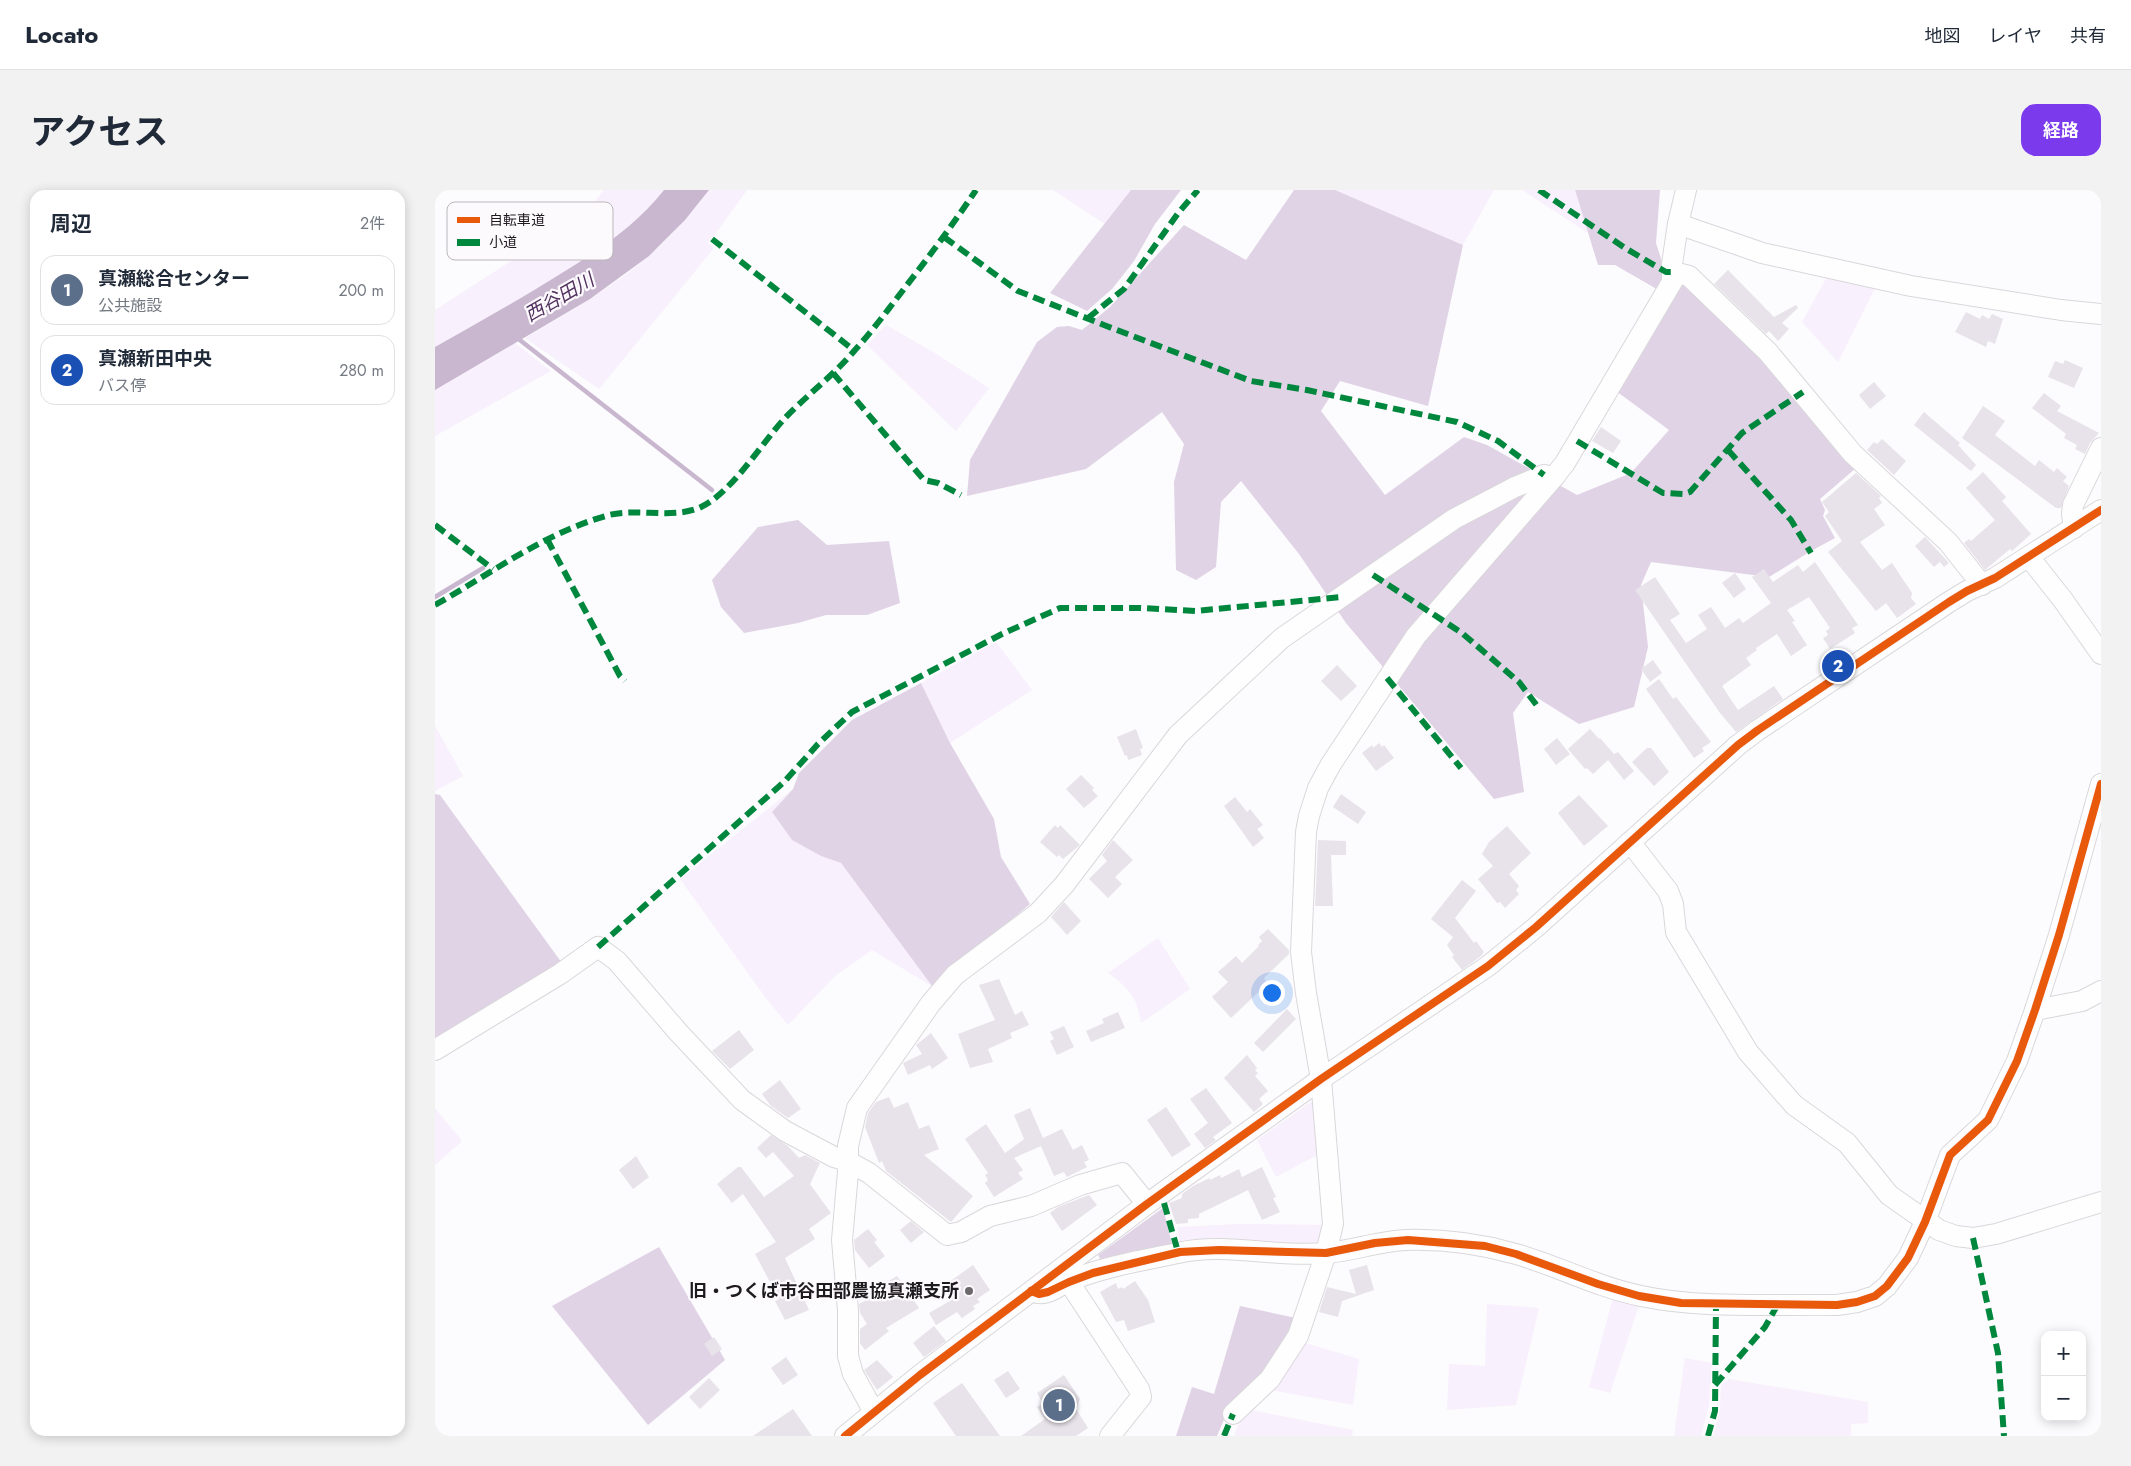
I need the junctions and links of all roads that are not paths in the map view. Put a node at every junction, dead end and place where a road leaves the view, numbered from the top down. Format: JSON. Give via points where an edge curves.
{"nodes":[{"id":1,"x":1685,"y":190,"type":"edge"},
{"id":2,"x":1678,"y":224,"type":"junction"},
{"id":3,"x":1673,"y":272,"type":"junction"},
{"id":4,"x":2101,"y":314,"type":"edge"},
{"id":5,"x":2101,"y":448,"type":"edge"},
{"id":6,"x":1554,"y":477,"type":"junction"},
{"id":7,"x":2101,"y":510,"type":"edge"},
{"id":8,"x":2074,"y":528,"type":"junction"},
{"id":9,"x":2029,"y":557,"type":"junction"},
{"id":10,"x":1982,"y":585,"type":"junction"},
{"id":11,"x":2101,"y":654,"type":"edge"},
{"id":12,"x":2101,"y":784,"type":"edge"},
{"id":13,"x":1630,"y":842,"type":"junction"},
{"id":14,"x":2101,"y":991,"type":"edge"},
{"id":15,"x":2035,"y":1010,"type":"junction"},
{"id":16,"x":435,"y":1050,"type":"edge"},
{"id":17,"x":1321,"y":1079,"type":"junction"},
{"id":18,"x":847,"y":1161,"type":"junction"},
{"id":19,"x":2101,"y":1202,"type":"edge"},
{"id":20,"x":1147,"y":1204,"type":"junction"},
{"id":21,"x":1925,"y":1222,"type":"junction"},
{"id":22,"x":1326,"y":1253,"type":"junction"},
{"id":23,"x":1069,"y":1282,"type":"junction"},
{"id":24,"x":1031,"y":1291,"type":"junction"},
{"id":25,"x":874,"y":1412,"type":"junction"},
{"id":26,"x":1233,"y":1414,"type":"dead end"},
{"id":27,"x":845,"y":1436,"type":"edge"},
{"id":28,"x":1110,"y":1436,"type":"edge"}],
"edges":[{"from":1,"to":2,"type":"street"},
{"from":2,"to":3,"type":"street"},
{"from":2,"to":4,"type":"street","via":[[1762,253],[1911,286]]},
{"from":3,"to":6,"type":"street","via":[[1672,282]]},
{"from":3,"to":10,"type":"street","via":[[1689,276],[1768,352],[1853,454],[1948,542]]},
{"from":5,"to":8,"type":"street","via":[[2073,505]]},
{"from":6,"to":17,"type":"street","via":[[1416,636],[1318,788],[1306,832],[1301,952]]},
{"from":6,"to":18,"type":"street","via":[[1545,475],[1474,508],[1399,556],[1282,638],[1178,735],[1064,885],[1037,913],[955,975],[931,1003],[857,1108]]},
{"from":7,"to":8,"type":"street"},
{"from":8,"to":9,"type":"street"},
{"from":9,"to":10,"type":"street"},
{"from":9,"to":11,"type":"street"},
{"from":10,"to":13,"type":"street","via":[[1949,602],[1758,730]]},
{"from":12,"to":15,"type":"street"},
{"from":13,"to":17,"type":"street","via":[[1488,966]]},
{"from":13,"to":21,"type":"street","via":[[1668,890],[1676,932],[1747,1052],[1794,1104],[1847,1143],[1889,1195]]},
{"from":14,"to":15,"type":"street","via":[[2082,1000]]},
{"from":15,"to":21,"type":"street","via":[[2017,1062],[1988,1120],[1950,1155]]},
{"from":16,"to":18,"type":"street","via":[[560,974],[598,947],[617,962],[742,1100],[785,1131]]},
{"from":17,"to":20,"type":"street"},
{"from":17,"to":22,"type":"street","via":[[1333,1224]]},
{"from":18,"to":20,"type":"street","via":[[890,1188],[947,1235],[961,1232],[990,1216],[1031,1206],[1080,1185],[1122,1173]]},
{"from":18,"to":25,"type":"street","via":[[842,1240],[848,1356],[853,1374]]},
{"from":19,"to":21,"type":"street","via":[[1973,1238],[1956,1236]]},
{"from":20,"to":24,"type":"street"},
{"from":21,"to":22,"type":"street","via":[[1908,1258],[1887,1286],[1875,1296],[1837,1305],[1681,1303],[1639,1296],[1516,1254],[1461,1243],[1408,1240]]},
{"from":22,"to":23,"type":"street","via":[[1180,1252]]},
{"from":22,"to":26,"type":"street","via":[[1298,1336],[1271,1378]]},
{"from":23,"to":24,"type":"street","via":[[1048,1292],[1039,1294]]},
{"from":23,"to":28,"type":"street","via":[[1139,1388],[1141,1396]]},
{"from":24,"to":25,"type":"street"},
{"from":25,"to":27,"type":"street"}]}
